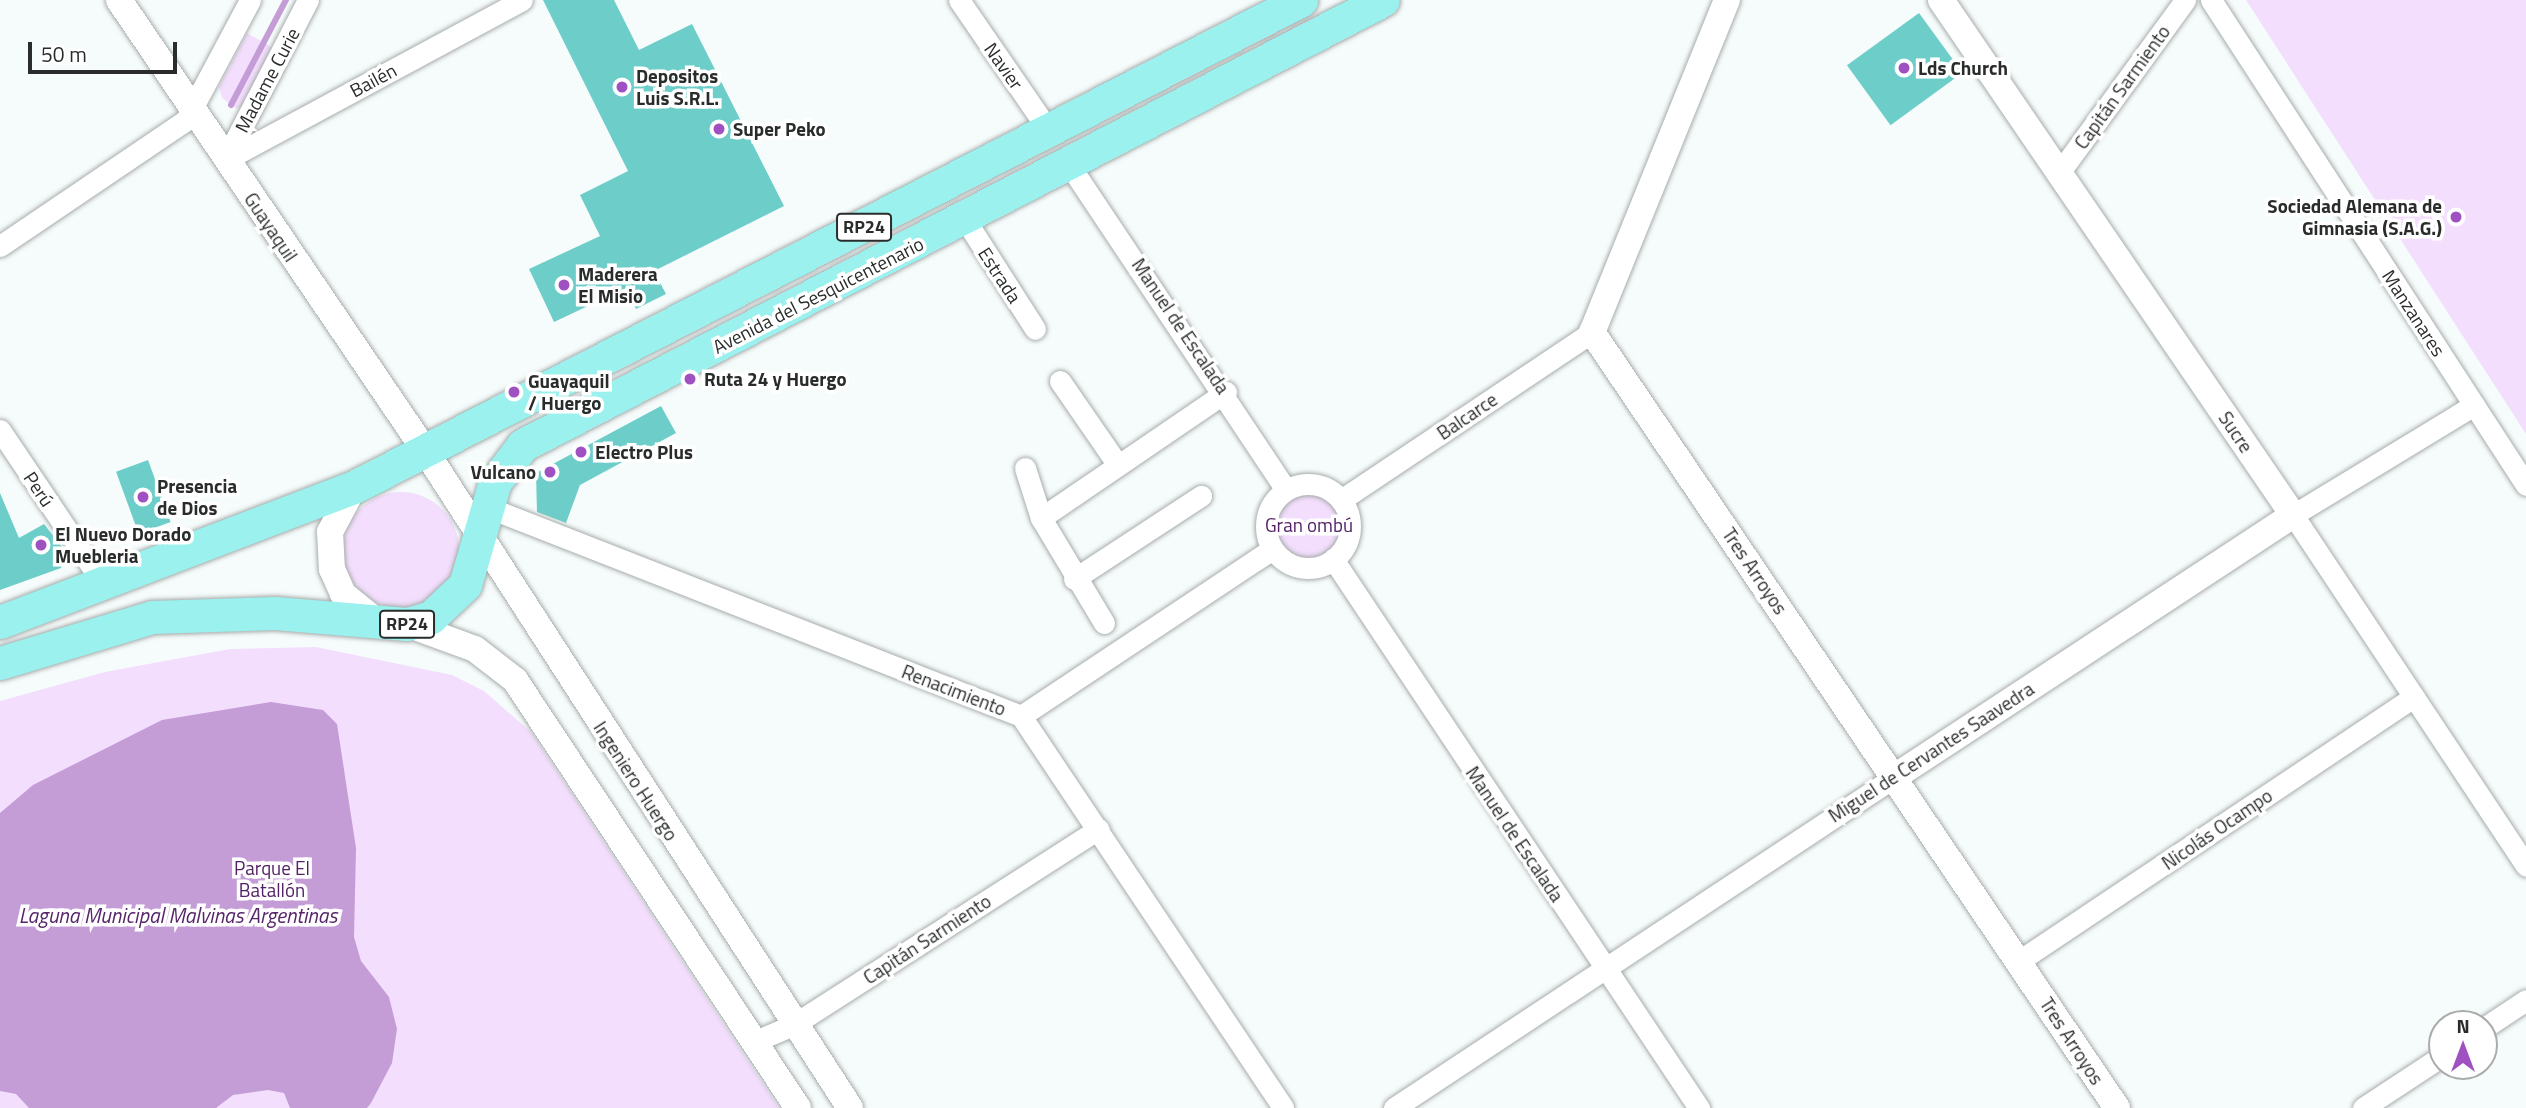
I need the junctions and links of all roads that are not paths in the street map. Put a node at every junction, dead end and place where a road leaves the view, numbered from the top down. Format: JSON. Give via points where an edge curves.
{"nodes":[{"id":1,"x":119,"y":0,"type":"edge"},
{"id":2,"x":250,"y":0,"type":"edge"},
{"id":3,"x":308,"y":0,"type":"edge"},
{"id":4,"x":522,"y":0,"type":"edge"},
{"id":5,"x":959,"y":0,"type":"edge"},
{"id":6,"x":1301,"y":0,"type":"edge"},
{"id":7,"x":1383,"y":0,"type":"edge"},
{"id":8,"x":1727,"y":0,"type":"edge"},
{"id":9,"x":1941,"y":0,"type":"edge"},
{"id":10,"x":2185,"y":0,"type":"edge"},
{"id":11,"x":2211,"y":0,"type":"edge"},
{"id":12,"x":191,"y":112,"type":"junction"},
{"id":13,"x":1049,"y":131,"type":"junction"},
{"id":14,"x":225,"y":160,"type":"junction"},
{"id":15,"x":1070,"y":166,"type":"junction"},
{"id":16,"x":2059,"y":173,"type":"junction"},
{"id":17,"x":966,"y":221,"type":"junction"},
{"id":18,"x":0,"y":246,"type":"edge"},
{"id":19,"x":1035,"y":329,"type":"dead end"},
{"id":20,"x":1592,"y":332,"type":"junction"},
{"id":21,"x":1060,"y":381,"type":"dead end"},
{"id":22,"x":1226,"y":392,"type":"junction"},
{"id":23,"x":2474,"y":405,"type":"junction"},
{"id":24,"x":0,"y":430,"type":"edge"},
{"id":25,"x":426,"y":452,"type":"junction"},
{"id":26,"x":1118,"y":465,"type":"junction"},
{"id":27,"x":1025,"y":468,"type":"dead end"},
{"id":28,"x":2526,"y":485,"type":"edge"},
{"id":29,"x":354,"y":487,"type":"junction"},
{"id":30,"x":1286,"y":490,"type":"junction"},
{"id":31,"x":1201,"y":496,"type":"dead end"},
{"id":32,"x":1341,"y":500,"type":"junction"},
{"id":33,"x":2293,"y":515,"type":"junction"},
{"id":34,"x":1041,"y":518,"type":"junction"},
{"id":35,"x":483,"y":521,"type":"junction"},
{"id":36,"x":1272,"y":549,"type":"junction"},
{"id":37,"x":1333,"y":559,"type":"junction"},
{"id":38,"x":1074,"y":579,"type":"junction"},
{"id":39,"x":102,"y":582,"type":"junction"},
{"id":40,"x":0,"y":622,"type":"edge"},
{"id":41,"x":391,"y":622,"type":"junction"},
{"id":42,"x":1104,"y":623,"type":"dead end"},
{"id":43,"x":0,"y":663,"type":"edge"},
{"id":44,"x":2414,"y":697,"type":"junction"},
{"id":45,"x":1021,"y":716,"type":"junction"},
{"id":46,"x":1896,"y":776,"type":"junction"},
{"id":47,"x":1098,"y":829,"type":"junction"},
{"id":48,"x":2526,"y":866,"type":"edge"},
{"id":49,"x":2020,"y":961,"type":"junction"},
{"id":50,"x":1604,"y":968,"type":"junction"},
{"id":51,"x":2526,"y":1000,"type":"edge"},
{"id":52,"x":2498,"y":1019,"type":"edge"},
{"id":53,"x":793,"y":1025,"type":"junction"},
{"id":54,"x":753,"y":1042,"type":"junction"},
{"id":55,"x":2428,"y":1065,"type":"edge"},
{"id":56,"x":798,"y":1108,"type":"edge"},
{"id":57,"x":850,"y":1108,"type":"edge"},
{"id":58,"x":1283,"y":1108,"type":"edge"},
{"id":59,"x":1394,"y":1108,"type":"edge"},
{"id":60,"x":1699,"y":1108,"type":"edge"},
{"id":61,"x":2117,"y":1108,"type":"edge"},
{"id":62,"x":2363,"y":1108,"type":"edge"}],
"edges":[{"from":1,"to":12,"type":"street","name":"Guayaquil"},
{"from":2,"to":12,"type":"street"},
{"from":3,"to":14,"type":"street","name":"Madame Curie"},
{"from":4,"to":14,"type":"street","name":"Bailén"},
{"from":5,"to":13,"type":"street","name":"Navier"},
{"from":6,"to":13,"type":"main road","name":"Avenida del Sesquicentenario","number":"RP24"},
{"from":7,"to":15,"type":"main road","name":"Avenida del Sesquicentenario","number":"RP24"},
{"from":8,"to":20,"type":"street"},
{"from":9,"to":16,"type":"street","name":"Sucre"},
{"from":10,"to":16,"type":"street","name":"Capitán Sarmiento"},
{"from":11,"to":23,"type":"street","name":"Manzanares"},
{"from":12,"to":14,"type":"street","name":"Guayaquil"},
{"from":12,"to":18,"type":"street","via":[[177,129]]},
{"from":13,"to":25,"type":"main road","name":"Avenida del Sesquicentenario","number":"RP24"},
{"from":14,"to":25,"type":"street","name":"Guayaquil"},
{"from":15,"to":17,"type":"main road","name":"Avenida del Sesquicentenario","number":"RP24"},
{"from":15,"to":22,"type":"street","name":"Manuel de Escalada"},
{"from":16,"to":33,"type":"street","name":"Sucre"},
{"from":17,"to":19,"type":"street","name":"Estrada"},
{"from":17,"to":35,"type":"main road","name":"Avenida del Sesquicentenario","number":"RP24","via":[[523,445],[503,464]]},
{"from":20,"to":32,"type":"street","name":"Balcarce"},
{"from":20,"to":46,"type":"street","name":"Tres Arroyos"},
{"from":21,"to":26,"type":"street"},
{"from":22,"to":26,"type":"street"},
{"from":22,"to":30,"type":"street","name":"Manuel de Escalada"},
{"from":23,"to":28,"type":"street","name":"Manzanares"},
{"from":23,"to":33,"type":"street","name":"Miguel de Cervantes Saavedra"},
{"from":24,"to":39,"type":"street","name":"Perú"},
{"from":25,"to":29,"type":"main road","name":"Avenida del Sesquicentenario","number":"RP24"},
{"from":25,"to":35,"type":"street","name":"Ingeniero Huergo"},
{"from":26,"to":34,"type":"street"},
{"from":27,"to":34,"type":"street"},
{"from":29,"to":39,"type":"main road","name":"Avenida del Sesquicentenario","number":"RP24"},
{"from":29,"to":41,"type":"street","number":"RP24","via":[[330,532],[332,569],[343,594]]},
{"from":30,"to":32,"type":"street","via":[[1309,484]]},
{"from":30,"to":36,"type":"street","via":[[1268,510]]},
{"from":31,"to":38,"type":"street"},
{"from":32,"to":37,"type":"street","via":[[1348,538]]},
{"from":33,"to":44,"type":"street","name":"Sucre"},
{"from":33,"to":46,"type":"street","name":"Miguel de Cervantes Saavedra"},
{"from":34,"to":38,"type":"street"},
{"from":35,"to":41,"type":"main road","name":"Avenida del Sesquicentenario","number":"RP24","via":[[457,598],[444,611]]},
{"from":35,"to":45,"type":"street","name":"Renacimiento"},
{"from":35,"to":53,"type":"street","name":"Ingeniero Huergo"},
{"from":36,"to":37,"type":"street","via":[[1300,567]]},
{"from":36,"to":45,"type":"street"},
{"from":37,"to":50,"type":"street","name":"Manuel de Escalada"},
{"from":38,"to":42,"type":"street"},
{"from":39,"to":40,"type":"main road","name":"Avenida del Sesquicentenario","number":"RP24"},
{"from":41,"to":43,"type":"main road","name":"Avenida del Sesquicentenario","number":"RP24","via":[[275,613],[152,617]]},
{"from":41,"to":54,"type":"street","via":[[475,649],[516,680]]},
{"from":44,"to":48,"type":"street","name":"Sucre"},
{"from":44,"to":49,"type":"street","name":"Nicolás Ocampo"},
{"from":45,"to":47,"type":"street","name":"Renacimiento"},
{"from":46,"to":49,"type":"street","name":"Tres Arroyos"},
{"from":46,"to":50,"type":"street","name":"Miguel de Cervantes Saavedra"},
{"from":47,"to":53,"type":"street","name":"Capitán Sarmiento"},
{"from":47,"to":58,"type":"street","name":"Renacimiento"},
{"from":49,"to":61,"type":"street","name":"Tres Arroyos"},
{"from":50,"to":59,"type":"street","name":"Miguel de Cervantes Saavedra"},
{"from":50,"to":60,"type":"street","name":"Manuel de Escalada"},
{"from":51,"to":52,"type":"street"},
{"from":53,"to":54,"type":"street","name":"Capitán Sarmiento"},
{"from":53,"to":57,"type":"street","name":"Ingeniero Huergo"},
{"from":54,"to":56,"type":"street"},
{"from":55,"to":62,"type":"street"}]}
